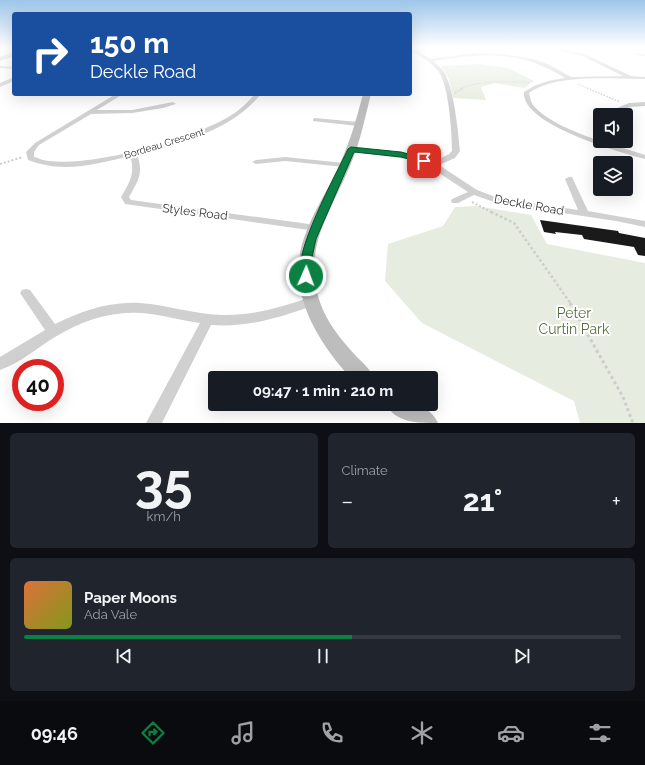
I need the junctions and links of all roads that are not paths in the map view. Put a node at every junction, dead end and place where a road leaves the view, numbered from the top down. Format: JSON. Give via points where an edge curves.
{"nodes":[{"id":1,"x":0,"y":67,"type":"edge"},
{"id":2,"x":436,"y":67,"type":"edge"},
{"id":3,"x":548,"y":67,"type":"edge"},
{"id":4,"x":608,"y":67,"type":"edge"},
{"id":5,"x":12,"y":68,"type":"edge"},
{"id":6,"x":630,"y":78,"type":"junction"},
{"id":7,"x":645,"y":78,"type":"edge"},
{"id":8,"x":570,"y":79,"type":"junction"},
{"id":9,"x":12,"y":80,"type":"edge"},
{"id":10,"x":0,"y":85,"type":"edge"},
{"id":11,"x":117,"y":96,"type":"edge"},
{"id":12,"x":256,"y":96,"type":"edge"},
{"id":13,"x":366,"y":96,"type":"edge"},
{"id":14,"x":173,"y":104,"type":"dead end"},
{"id":15,"x":645,"y":104,"type":"edge"},
{"id":16,"x":621,"y":108,"type":"edge"},
{"id":17,"x":91,"y":112,"type":"junction"},
{"id":18,"x":315,"y":120,"type":"dead end"},
{"id":19,"x":553,"y":123,"type":"junction"},
{"id":20,"x":358,"y":124,"type":"junction"},
{"id":21,"x":541,"y":125,"type":"dead end"},
{"id":22,"x":351,"y":149,"type":"junction"},
{"id":23,"x":133,"y":154,"type":"junction"},
{"id":24,"x":645,"y":157,"type":"edge"},
{"id":25,"x":256,"y":162,"type":"dead end"},
{"id":26,"x":344,"y":165,"type":"junction"},
{"id":27,"x":433,"y":165,"type":"junction"},
{"id":28,"x":569,"y":179,"type":"dead end"},
{"id":29,"x":474,"y":192,"type":"junction"},
{"id":30,"x":455,"y":201,"type":"dead end"},
{"id":31,"x":585,"y":214,"type":"junction"},
{"id":32,"x":645,"y":224,"type":"edge"},
{"id":33,"x":316,"y":228,"type":"junction"},
{"id":34,"x":26,"y":293,"type":"dead end"},
{"id":35,"x":311,"y":302,"type":"junction"},
{"id":36,"x":208,"y":319,"type":"junction"},
{"id":37,"x":54,"y":332,"type":"junction"},
{"id":38,"x":0,"y":364,"type":"edge"},
{"id":39,"x":357,"y":371,"type":"edge"},
{"id":40,"x":409,"y":411,"type":"edge"},
{"id":41,"x":154,"y":423,"type":"edge"},
{"id":42,"x":427,"y":423,"type":"edge"}],
"edges":[{"from":1,"to":5,"type":"street"},
{"from":2,"to":27,"type":"street","via":[[442,73],[449,95],[456,151],[452,156]]},
{"from":3,"to":8,"type":"street"},
{"from":4,"to":6,"type":"street"},
{"from":6,"to":7,"type":"street"},
{"from":6,"to":8,"type":"street"},
{"from":8,"to":19,"type":"street","via":[[539,84],[526,93],[527,102],[535,111]]},
{"from":9,"to":10,"type":"street"},
{"from":11,"to":17,"type":"street"},
{"from":12,"to":23,"type":"street","name":"Bordeau Crescent","via":[[236,116],[221,124]]},
{"from":13,"to":20,"type":"street"},
{"from":14,"to":17,"type":"street","via":[[127,112]]},
{"from":15,"to":16,"type":"street"},
{"from":17,"to":23,"type":"street","name":"Bordeau Crescent","via":[[37,144],[32,148],[29,155],[31,158],[36,162],[62,164]]},
{"from":18,"to":20,"type":"street"},
{"from":19,"to":21,"type":"street"},
{"from":19,"to":24,"type":"street"},
{"from":20,"to":22,"type":"street"},
{"from":22,"to":26,"type":"street"},
{"from":22,"to":27,"type":"street","name":"Deckle Road","via":[[409,156]]},
{"from":23,"to":33,"type":"street","name":"Styles Road","via":[[138,173],[125,197],[128,202]]},
{"from":25,"to":26,"type":"street","via":[[285,159]]},
{"from":26,"to":33,"type":"street"},
{"from":27,"to":29,"type":"street","name":"Deckle Road"},
{"from":28,"to":31,"type":"street"},
{"from":29,"to":30,"type":"street"},
{"from":29,"to":31,"type":"street","name":"Deckle Road","via":[[512,204]]},
{"from":31,"to":32,"type":"street","name":"Deckle Road"},
{"from":33,"to":35,"type":"street","via":[[306,262],[307,288]]},
{"from":34,"to":37,"type":"street"},
{"from":35,"to":36,"type":"street","via":[[260,318]]},
{"from":35,"to":39,"type":"street","via":[[328,337]]},
{"from":36,"to":37,"type":"street","via":[[135,307],[118,308],[100,311]]},
{"from":36,"to":41,"type":"street"},
{"from":37,"to":38,"type":"street"},
{"from":40,"to":42,"type":"street"}]}
